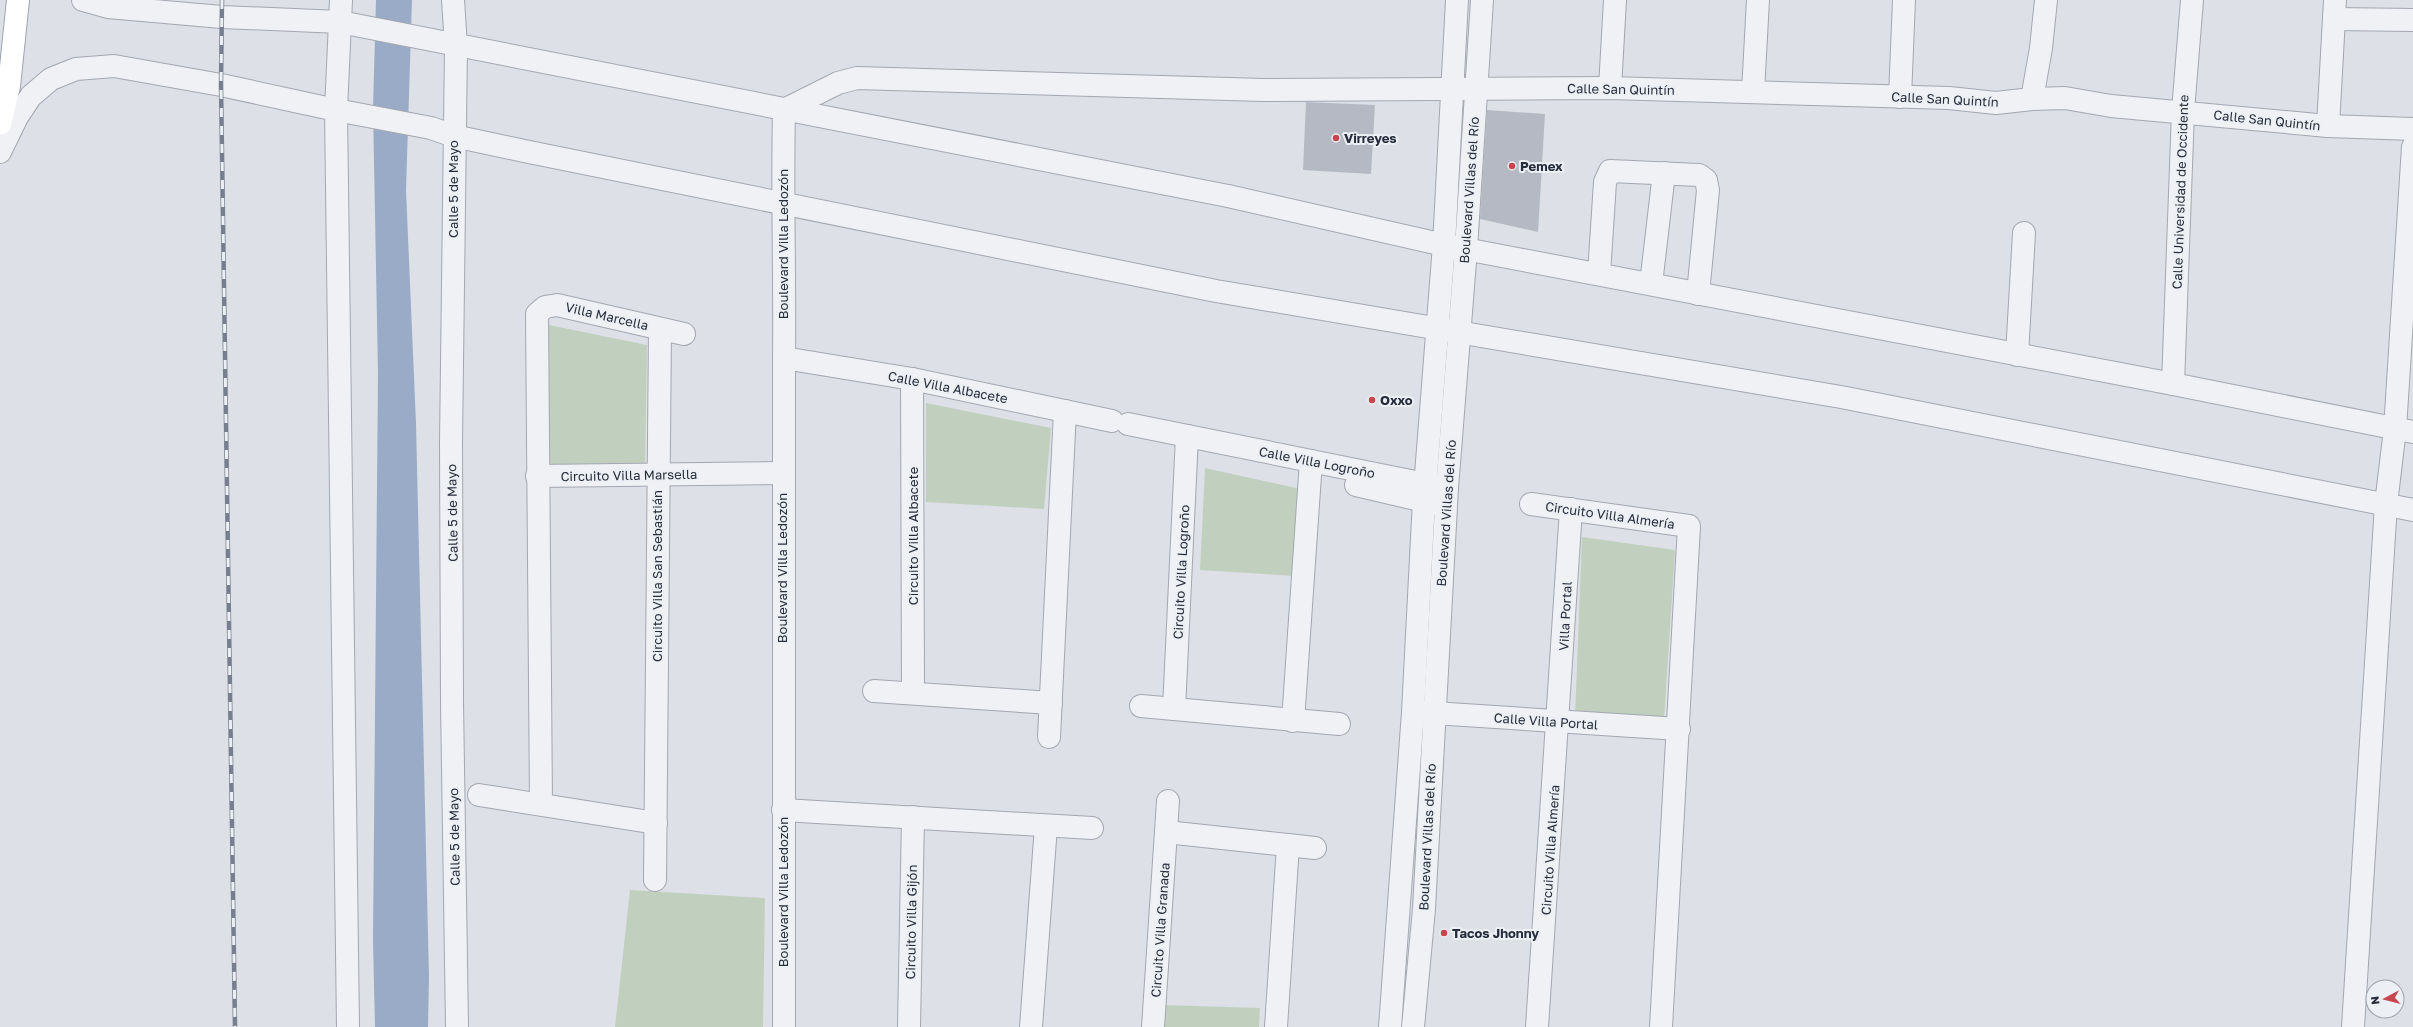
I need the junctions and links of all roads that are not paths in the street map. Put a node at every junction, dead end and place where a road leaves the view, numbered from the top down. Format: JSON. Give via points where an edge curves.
{"nodes":[{"id":1,"x":18,"y":0,"type":"edge"},
{"id":2,"x":83,"y":0,"type":"edge"},
{"id":3,"x":341,"y":0,"type":"edge"},
{"id":4,"x":453,"y":0,"type":"edge"},
{"id":5,"x":1458,"y":0,"type":"edge"},
{"id":6,"x":1482,"y":0,"type":"edge"},
{"id":7,"x":1615,"y":0,"type":"edge"},
{"id":8,"x":1758,"y":0,"type":"edge"},
{"id":9,"x":1904,"y":0,"type":"edge"},
{"id":10,"x":2046,"y":0,"type":"edge"},
{"id":11,"x":2192,"y":0,"type":"edge"},
{"id":12,"x":2334,"y":9,"type":"edge"},
{"id":13,"x":2413,"y":20,"type":"edge"},
{"id":14,"x":8,"y":22,"type":"edge"},
{"id":15,"x":344,"y":23,"type":"junction"},
{"id":16,"x":456,"y":46,"type":"junction"},
{"id":17,"x":1451,"y":88,"type":"junction"},
{"id":18,"x":1475,"y":88,"type":"junction"},
{"id":19,"x":1610,"y":88,"type":"junction"},
{"id":20,"x":1753,"y":92,"type":"junction"},
{"id":21,"x":1900,"y":97,"type":"junction"},
{"id":22,"x":2032,"y":99,"type":"junction"},
{"id":23,"x":336,"y":110,"type":"junction"},
{"id":24,"x":784,"y":110,"type":"junction"},
{"id":25,"x":2183,"y":111,"type":"junction"},
{"id":26,"x":0,"y":124,"type":"edge"},
{"id":27,"x":2328,"y":126,"type":"junction"},
{"id":28,"x":2413,"y":130,"type":"edge"},
{"id":29,"x":454,"y":136,"type":"junction"},
{"id":30,"x":2413,"y":147,"type":"edge"},
{"id":31,"x":0,"y":152,"type":"edge"},
{"id":32,"x":1664,"y":173,"type":"junction"},
{"id":33,"x":782,"y":204,"type":"junction"},
{"id":34,"x":2024,"y":233,"type":"dead end"},
{"id":35,"x":1444,"y":245,"type":"junction"},
{"id":36,"x":1466,"y":249,"type":"junction"},
{"id":37,"x":1599,"y":274,"type":"junction"},
{"id":38,"x":1651,"y":284,"type":"junction"},
{"id":39,"x":1698,"y":294,"type":"junction"},
{"id":40,"x":1436,"y":328,"type":"junction"},
{"id":41,"x":660,"y":329,"type":"junction"},
{"id":42,"x":1458,"y":331,"type":"junction"},
{"id":43,"x":684,"y":334,"type":"dead end"},
{"id":44,"x":2017,"y":356,"type":"junction"},
{"id":45,"x":784,"y":358,"type":"junction"},
{"id":46,"x":912,"y":379,"type":"junction"},
{"id":47,"x":2173,"y":384,"type":"junction"},
{"id":48,"x":1064,"y":411,"type":"junction"},
{"id":49,"x":2404,"y":431,"type":"edge"},
{"id":50,"x":1187,"y":436,"type":"junction"},
{"id":51,"x":1310,"y":467,"type":"junction"},
{"id":52,"x":782,"y":473,"type":"junction"},
{"id":53,"x":658,"y":475,"type":"junction"},
{"id":54,"x":537,"y":476,"type":"junction"},
{"id":55,"x":1424,"y":492,"type":"junction"},
{"id":56,"x":1446,"y":497,"type":"junction"},
{"id":57,"x":1531,"y":504,"type":"dead end"},
{"id":58,"x":2386,"y":504,"type":"junction"},
{"id":59,"x":1571,"y":510,"type":"junction"},
{"id":60,"x":2413,"y":510,"type":"edge"},
{"id":61,"x":874,"y":691,"type":"dead end"},
{"id":62,"x":913,"y":693,"type":"junction"},
{"id":63,"x":1051,"y":703,"type":"junction"},
{"id":64,"x":1141,"y":706,"type":"dead end"},
{"id":65,"x":1174,"y":709,"type":"junction"},
{"id":66,"x":1423,"y":712,"type":"junction"},
{"id":67,"x":1293,"y":721,"type":"junction"},
{"id":68,"x":1559,"y":722,"type":"junction"},
{"id":69,"x":1339,"y":724,"type":"dead end"},
{"id":70,"x":1679,"y":729,"type":"junction"},
{"id":71,"x":1049,"y":737,"type":"dead end"},
{"id":72,"x":479,"y":795,"type":"dead end"},
{"id":73,"x":1168,"y":801,"type":"dead end"},
{"id":74,"x":540,"y":804,"type":"junction"},
{"id":75,"x":783,"y":810,"type":"junction"},
{"id":76,"x":913,"y":817,"type":"junction"},
{"id":77,"x":656,"y":823,"type":"junction"},
{"id":78,"x":1046,"y":826,"type":"junction"},
{"id":79,"x":1092,"y":828,"type":"dead end"},
{"id":80,"x":1166,"y":832,"type":"junction"},
{"id":81,"x":1288,"y":845,"type":"junction"},
{"id":82,"x":1315,"y":848,"type":"dead end"},
{"id":83,"x":655,"y":880,"type":"dead end"},
{"id":84,"x":348,"y":1027,"type":"edge"},
{"id":85,"x":457,"y":1027,"type":"edge"},
{"id":86,"x":784,"y":1027,"type":"edge"},
{"id":87,"x":909,"y":1027,"type":"edge"},
{"id":88,"x":1031,"y":1027,"type":"edge"},
{"id":89,"x":1153,"y":1027,"type":"edge"},
{"id":90,"x":1276,"y":1027,"type":"edge"},
{"id":91,"x":1390,"y":1027,"type":"edge"},
{"id":92,"x":1413,"y":1027,"type":"edge"},
{"id":93,"x":1537,"y":1027,"type":"edge"},
{"id":94,"x":1661,"y":1027,"type":"edge"},
{"id":95,"x":2353,"y":1027,"type":"edge"}],
"edges":[{"from":1,"to":14,"type":"main road"},
{"from":2,"to":15,"type":"street","via":[[102,6],[131,9]]},
{"from":3,"to":15,"type":"street"},
{"from":4,"to":16,"type":"street","name":"Calle 5 de Mayo"},
{"from":5,"to":17,"type":"street","name":"Boulevard Villas del Río"},
{"from":6,"to":18,"type":"street","name":"Boulevard Villas del Río"},
{"from":7,"to":19,"type":"street"},
{"from":8,"to":20,"type":"street"},
{"from":9,"to":21,"type":"street"},
{"from":10,"to":22,"type":"street"},
{"from":11,"to":25,"type":"street","name":"Calle Universidad de Occidente"},
{"from":12,"to":13,"type":"street"},
{"from":12,"to":27,"type":"street"},
{"from":14,"to":26,"type":"main road","via":[[9,86]]},
{"from":15,"to":16,"type":"street"},
{"from":15,"to":23,"type":"street"},
{"from":16,"to":24,"type":"street"},
{"from":16,"to":29,"type":"street","name":"Calle 5 de Mayo"},
{"from":17,"to":18,"type":"street","name":"Calle San Quintín"},
{"from":17,"to":24,"type":"street","name":"Calle San Quintín","via":[[1263,90],[857,78],[838,83]]},
{"from":17,"to":35,"type":"street","name":"Boulevard Villas del Río"},
{"from":18,"to":19,"type":"street","name":"Calle San Quintín"},
{"from":18,"to":36,"type":"street","name":"Boulevard Villas del Río"},
{"from":19,"to":20,"type":"street","name":"Calle San Quintín"},
{"from":20,"to":21,"type":"street","name":"Calle San Quintín"},
{"from":21,"to":22,"type":"street","name":"Calle San Quintín","via":[[1949,98],[1996,103]]},
{"from":22,"to":25,"type":"street","name":"Calle San Quintín","via":[[2065,98],[2111,106]]},
{"from":23,"to":29,"type":"street","via":[[431,128]]},
{"from":23,"to":31,"type":"street","via":[[221,85],[114,66],[89,68],[71,71],[51,79],[31,96],[17,117]]},
{"from":23,"to":84,"type":"street"},
{"from":24,"to":33,"type":"street","name":"Boulevard Villa Ledozón"},
{"from":24,"to":35,"type":"street","via":[[1228,196]]},
{"from":25,"to":27,"type":"street","name":"Calle San Quintín"},
{"from":25,"to":47,"type":"street","name":"Calle Universidad de Occidente"},
{"from":27,"to":28,"type":"street","name":"Calle San Quintín"},
{"from":29,"to":33,"type":"street"},
{"from":29,"to":85,"type":"street","name":"Calle 5 de Mayo","via":[[452,702]]},
{"from":30,"to":49,"type":"street"},
{"from":32,"to":37,"type":"street","via":[[1610,170],[1605,182]]},
{"from":32,"to":38,"type":"street"},
{"from":32,"to":39,"type":"street","via":[[1699,175],[1706,180],[1708,190]]},
{"from":33,"to":40,"type":"street","via":[[1216,291]]},
{"from":33,"to":45,"type":"street","name":"Boulevard Villa Ledozón"},
{"from":34,"to":44,"type":"street"},
{"from":35,"to":36,"type":"street"},
{"from":35,"to":40,"type":"street","name":"Boulevard Villas del Río"},
{"from":36,"to":37,"type":"street"},
{"from":36,"to":42,"type":"street","name":"Boulevard Villas del Río"},
{"from":37,"to":38,"type":"street"},
{"from":38,"to":39,"type":"street"},
{"from":39,"to":44,"type":"street"},
{"from":40,"to":42,"type":"street"},
{"from":40,"to":55,"type":"street","name":"Boulevard Villas del Río"},
{"from":41,"to":43,"type":"street","name":"Villa Marcella"},
{"from":41,"to":53,"type":"street","name":"Circuito Villa San Sebastián"},
{"from":41,"to":54,"type":"street","name":"Villa Marcella","via":[[557,305],[541,309],[536,318]]},
{"from":42,"to":56,"type":"street","name":"Boulevard Villas del Río"},
{"from":42,"to":58,"type":"street","via":[[1842,397]]},
{"from":44,"to":47,"type":"street"},
{"from":45,"to":46,"type":"street","name":"Calle Villa Albacete"},
{"from":45,"to":52,"type":"street","name":"Boulevard Villa Ledozón"},
{"from":46,"to":48,"type":"street","name":"Calle Villa Albacete"},
{"from":46,"to":62,"type":"street","name":"Circuito Villa Albacete"},
{"from":47,"to":49,"type":"street"},
{"from":48,"to":50,"type":"street","name":"Calle Villa Albacete"},
{"from":48,"to":63,"type":"street"},
{"from":49,"to":58,"type":"street"},
{"from":50,"to":51,"type":"street","name":"Calle Villa Logroño"},
{"from":50,"to":65,"type":"street","name":"Circuito Villa Logroño"},
{"from":51,"to":55,"type":"street"},
{"from":51,"to":67,"type":"street"},
{"from":52,"to":53,"type":"street","name":"Circuito Villa Marsella"},
{"from":52,"to":75,"type":"street","name":"Boulevard Villa Ledozón"},
{"from":53,"to":54,"type":"street","name":"Circuito Villa Marsella"},
{"from":53,"to":77,"type":"street","name":"Circuito Villa San Sebastián"},
{"from":54,"to":74,"type":"street"},
{"from":55,"to":56,"type":"street"},
{"from":55,"to":66,"type":"street","name":"Boulevard Villas del Río"},
{"from":56,"to":66,"type":"street","name":"Boulevard Villas del Río"},
{"from":57,"to":59,"type":"street","name":"Circuito Villa Almería"},
{"from":58,"to":60,"type":"street"},
{"from":58,"to":95,"type":"street"},
{"from":59,"to":68,"type":"street","name":"Villa Portal"},
{"from":59,"to":70,"type":"street","name":"Circuito Villa Almería","via":[[1689,526]]},
{"from":61,"to":62,"type":"street"},
{"from":62,"to":63,"type":"street"},
{"from":63,"to":71,"type":"street"},
{"from":64,"to":65,"type":"street"},
{"from":65,"to":67,"type":"street"},
{"from":66,"to":68,"type":"street","name":"Calle Villa Portal"},
{"from":66,"to":91,"type":"street","name":"Boulevard Villas del Río"},
{"from":66,"to":92,"type":"street","name":"Boulevard Villas del Río","via":[[1424,910]]},
{"from":67,"to":69,"type":"street"},
{"from":68,"to":70,"type":"street","name":"Calle Villa Portal"},
{"from":68,"to":93,"type":"street","name":"Circuito Villa Almería"},
{"from":70,"to":94,"type":"street"},
{"from":72,"to":74,"type":"street"},
{"from":73,"to":80,"type":"street","name":"Circuito Villa Granada"},
{"from":74,"to":77,"type":"street"},
{"from":75,"to":76,"type":"street"},
{"from":75,"to":86,"type":"street","name":"Boulevard Villa Ledozón"},
{"from":76,"to":78,"type":"street"},
{"from":76,"to":87,"type":"street","name":"Circuito Villa Gijón"},
{"from":77,"to":83,"type":"street","name":"Circuito Villa San Sebastián"},
{"from":78,"to":79,"type":"street"},
{"from":78,"to":88,"type":"street"},
{"from":80,"to":81,"type":"street"},
{"from":80,"to":89,"type":"street","name":"Circuito Villa Granada"},
{"from":81,"to":82,"type":"street"},
{"from":81,"to":90,"type":"street"}]}
